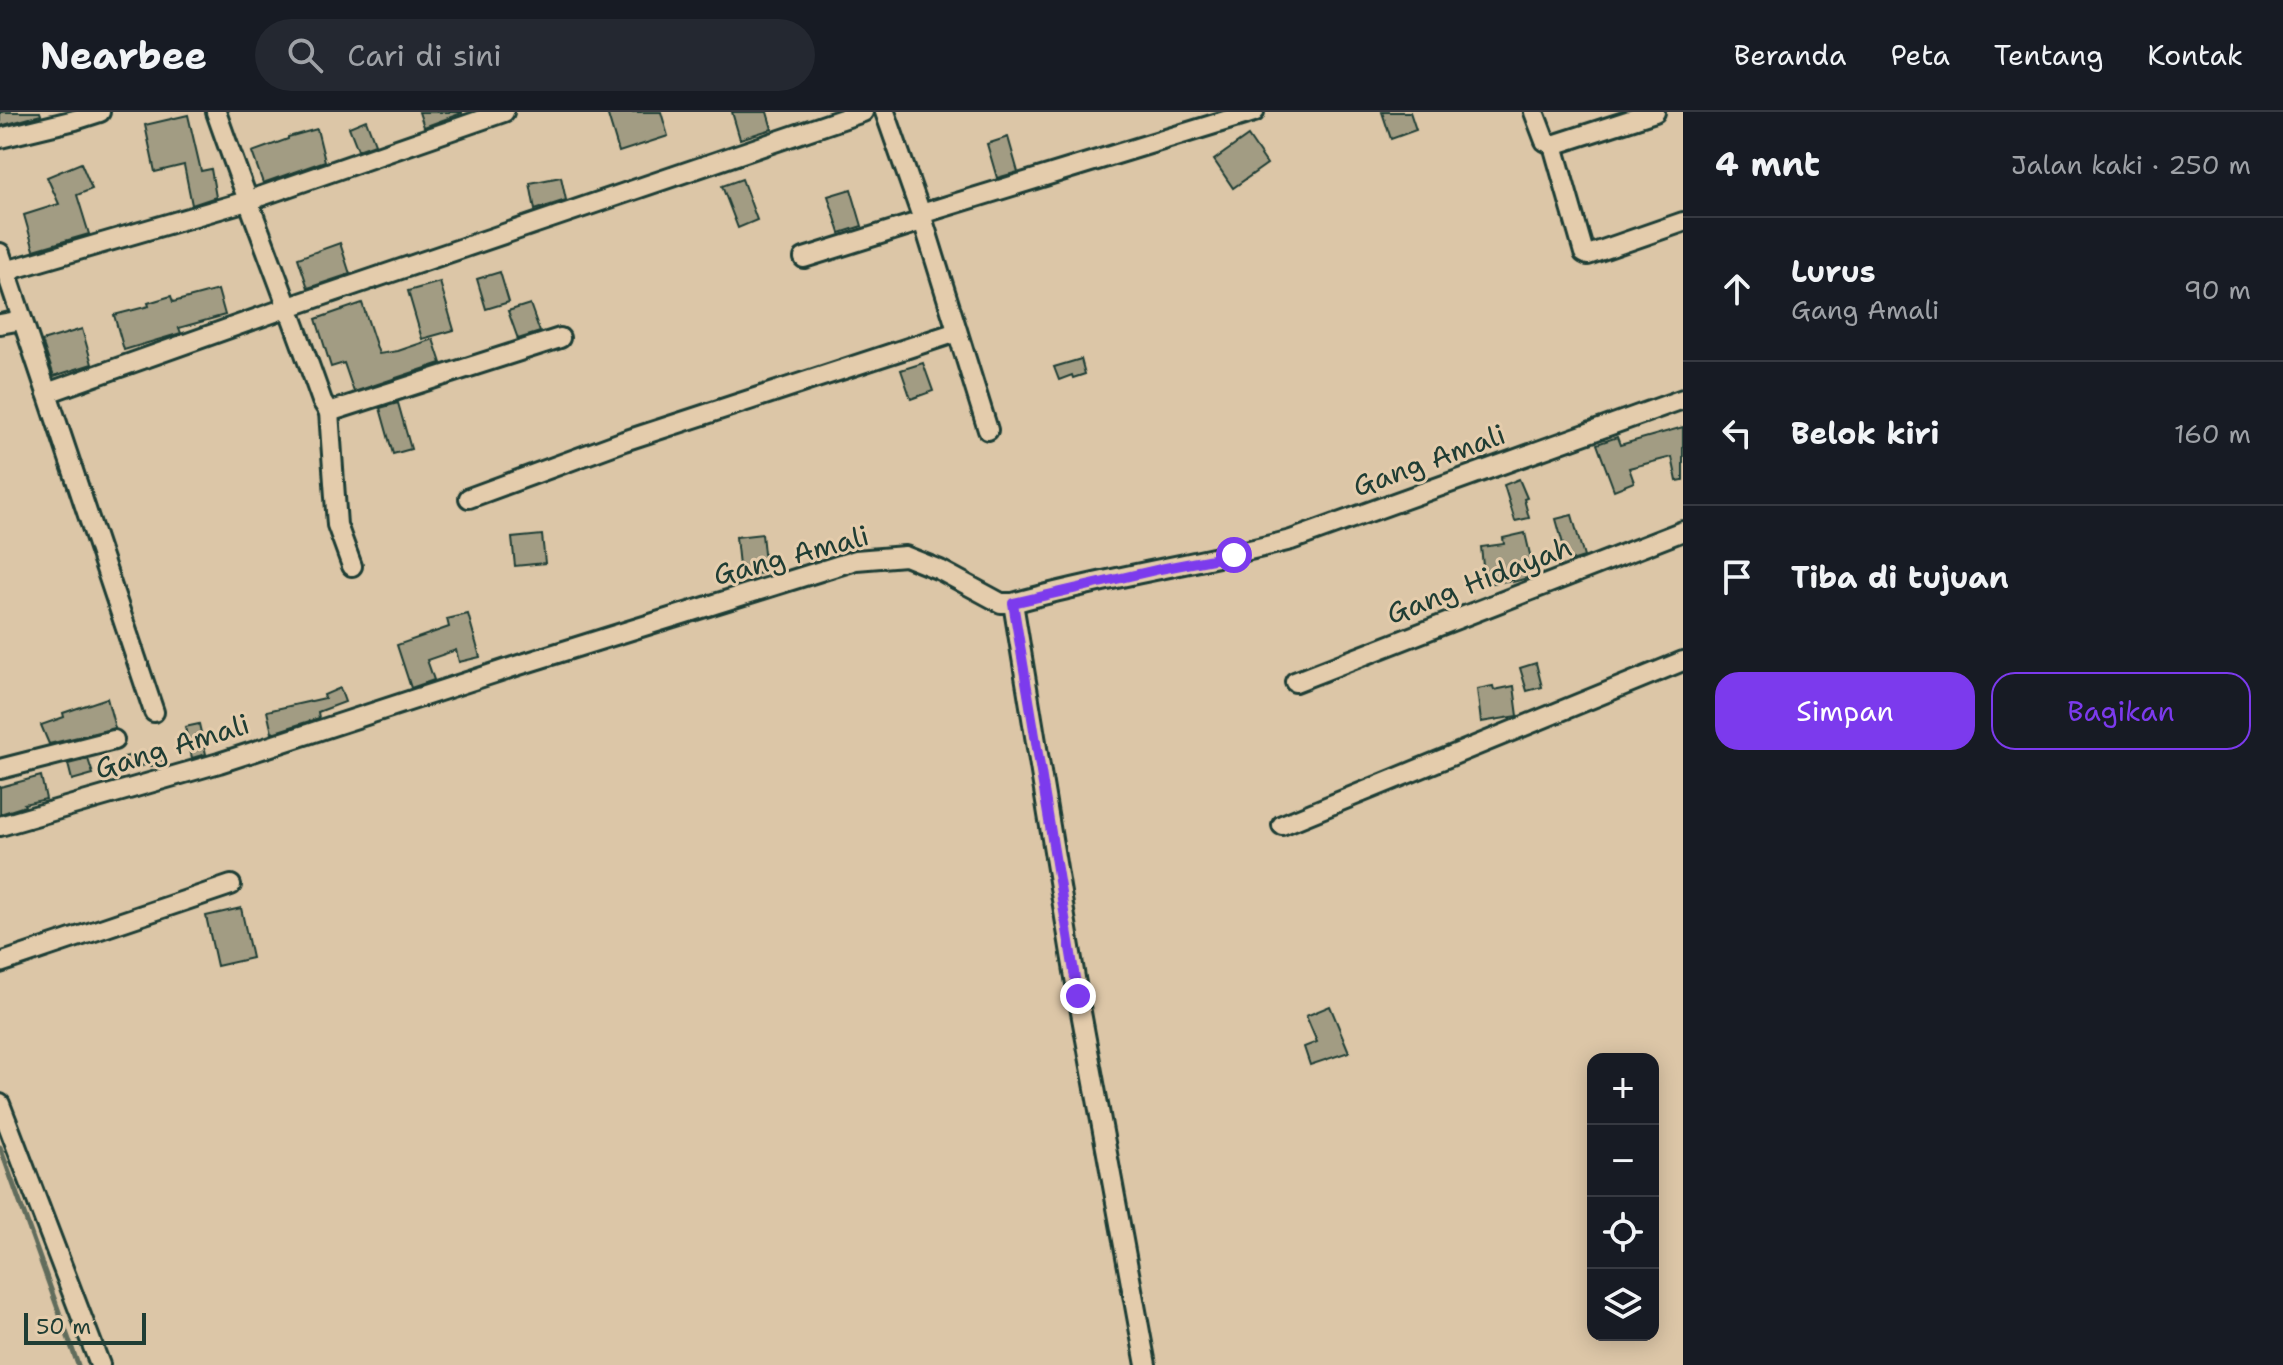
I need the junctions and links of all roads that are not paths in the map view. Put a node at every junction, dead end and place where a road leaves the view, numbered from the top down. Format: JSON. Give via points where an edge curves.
{"nodes":[{"id":1,"x":100,"y":112,"type":"edge"},
{"id":2,"x":216,"y":112,"type":"edge"},
{"id":3,"x":504,"y":112,"type":"edge"},
{"id":4,"x":863,"y":112,"type":"edge"},
{"id":5,"x":885,"y":112,"type":"edge"},
{"id":6,"x":1254,"y":112,"type":"edge"},
{"id":7,"x":1534,"y":112,"type":"edge"},
{"id":8,"x":1655,"y":112,"type":"edge"},
{"id":9,"x":0,"y":138,"type":"edge"},
{"id":10,"x":1553,"y":145,"type":"junction"},
{"id":11,"x":247,"y":201,"type":"junction"},
{"id":12,"x":921,"y":217,"type":"junction"},
{"id":13,"x":1683,"y":222,"type":"edge"},
{"id":14,"x":0,"y":253,"type":"edge"},
{"id":15,"x":804,"y":258,"type":"dead end"},
{"id":16,"x":6,"y":271,"type":"junction"},
{"id":17,"x":289,"y":307,"type":"junction"},
{"id":18,"x":22,"y":320,"type":"junction"},
{"id":19,"x":0,"y":324,"type":"edge"},
{"id":20,"x":957,"y":332,"type":"junction"},
{"id":21,"x":560,"y":338,"type":"dead end"},
{"id":22,"x":47,"y":393,"type":"junction"},
{"id":23,"x":1683,"y":399,"type":"edge"},
{"id":24,"x":329,"y":412,"type":"junction"},
{"id":25,"x":988,"y":430,"type":"dead end"},
{"id":26,"x":469,"y":498,"type":"dead end"},
{"id":27,"x":1683,"y":531,"type":"edge"},
{"id":28,"x":352,"y":566,"type":"dead end"},
{"id":29,"x":1013,"y":603,"type":"junction"},
{"id":30,"x":1683,"y":661,"type":"edge"},
{"id":31,"x":1295,"y":682,"type":"dead end"},
{"id":32,"x":154,"y":712,"type":"dead end"},
{"id":33,"x":114,"y":740,"type":"dead end"},
{"id":34,"x":0,"y":769,"type":"edge"},
{"id":35,"x":1282,"y":825,"type":"dead end"},
{"id":36,"x":0,"y":826,"type":"edge"},
{"id":37,"x":231,"y":885,"type":"dead end"},
{"id":38,"x":0,"y":963,"type":"edge"},
{"id":39,"x":0,"y":1104,"type":"edge"},
{"id":40,"x":100,"y":1365,"type":"edge"},
{"id":41,"x":1146,"y":1365,"type":"edge"}],
"edges":[{"from":1,"to":9,"type":"street"},
{"from":2,"to":11,"type":"street"},
{"from":3,"to":11,"type":"street"},
{"from":4,"to":17,"type":"street"},
{"from":5,"to":12,"type":"street"},
{"from":6,"to":12,"type":"street"},
{"from":7,"to":10,"type":"street","via":[[1545,141]]},
{"from":8,"to":10,"type":"street"},
{"from":10,"to":13,"type":"street","via":[[1584,253]]},
{"from":11,"to":16,"type":"street"},
{"from":11,"to":17,"type":"street"},
{"from":12,"to":15,"type":"street"},
{"from":12,"to":20,"type":"street"},
{"from":14,"to":16,"type":"street"},
{"from":16,"to":18,"type":"street"},
{"from":17,"to":22,"type":"street"},
{"from":17,"to":24,"type":"street"},
{"from":18,"to":19,"type":"street"},
{"from":18,"to":22,"type":"street"},
{"from":20,"to":25,"type":"street"},
{"from":20,"to":26,"type":"street","via":[[624,441]]},
{"from":21,"to":24,"type":"street"},
{"from":22,"to":32,"type":"street"},
{"from":23,"to":29,"type":"street","name":"Gang Amali","via":[[1291,540]]},
{"from":24,"to":28,"type":"street","via":[[337,525]]},
{"from":27,"to":31,"type":"street","name":"Gang Hidayah"},
{"from":29,"to":36,"type":"street","name":"Gang Amali","via":[[1001,603],[905,556],[856,560],[219,763]]},
{"from":29,"to":41,"type":"street"},
{"from":30,"to":35,"type":"street"},
{"from":33,"to":34,"type":"street"},
{"from":37,"to":38,"type":"street"},
{"from":39,"to":40,"type":"street"}]}
